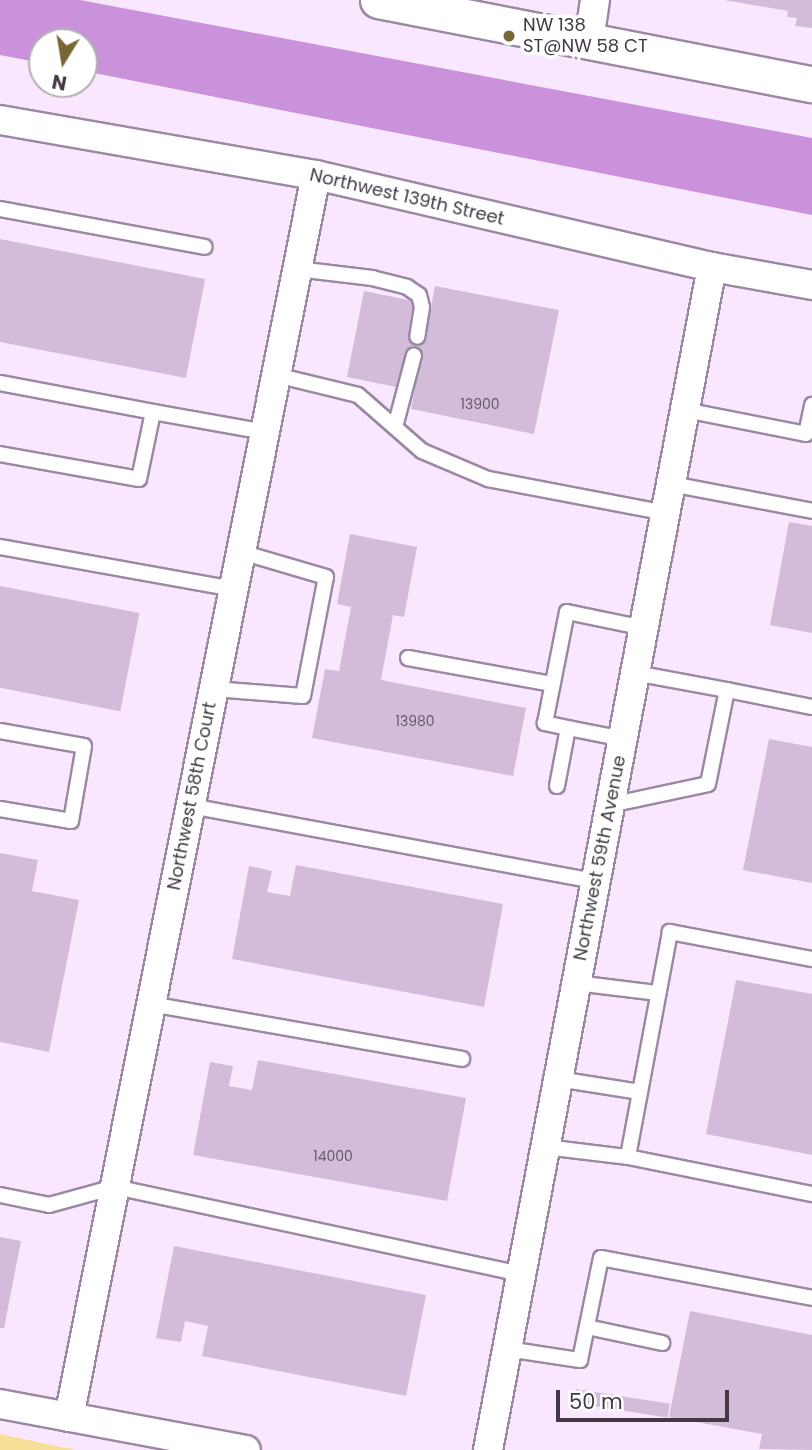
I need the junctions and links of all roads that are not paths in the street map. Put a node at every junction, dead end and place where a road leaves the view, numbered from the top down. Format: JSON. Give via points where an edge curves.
{"nodes":[{"id":1,"x":378,"y":0,"type":"edge"},
{"id":2,"x":595,"y":0,"type":"edge"},
{"id":3,"x":589,"y":41,"type":"junction"},
{"id":4,"x":812,"y":84,"type":"edge"},
{"id":5,"x":0,"y":120,"type":"edge"},
{"id":6,"x":316,"y":175,"type":"junction"},
{"id":7,"x":0,"y":209,"type":"edge"},
{"id":8,"x":205,"y":247,"type":"dead end"},
{"id":9,"x":712,"y":267,"type":"junction"},
{"id":10,"x":297,"y":269,"type":"junction"},
{"id":11,"x":812,"y":285,"type":"edge"},
{"id":12,"x":417,"y":337,"type":"dead end"},
{"id":13,"x":414,"y":355,"type":"dead end"},
{"id":14,"x":276,"y":375,"type":"junction"},
{"id":15,"x":0,"y":383,"type":"edge"},
{"id":16,"x":812,"y":405,"type":"edge"},
{"id":17,"x":685,"y":410,"type":"junction"},
{"id":18,"x":153,"y":412,"type":"junction"},
{"id":19,"x":395,"y":427,"type":"junction"},
{"id":20,"x":265,"y":432,"type":"junction"},
{"id":21,"x":0,"y":454,"type":"edge"},
{"id":22,"x":671,"y":484,"type":"junction"},
{"id":23,"x":812,"y":511,"type":"edge"},
{"id":24,"x":666,"y":513,"type":"junction"},
{"id":25,"x":0,"y":547,"type":"edge"},
{"id":26,"x":241,"y":552,"type":"junction"},
{"id":27,"x":233,"y":589,"type":"junction"},
{"id":28,"x":644,"y":628,"type":"junction"},
{"id":29,"x":408,"y":657,"type":"dead end"},
{"id":30,"x":635,"y":673,"type":"junction"},
{"id":31,"x":553,"y":684,"type":"junction"},
{"id":32,"x":214,"y":689,"type":"junction"},
{"id":33,"x":727,"y":690,"type":"junction"},
{"id":34,"x":812,"y":707,"type":"edge"},
{"id":35,"x":568,"y":728,"type":"junction"},
{"id":36,"x":0,"y":731,"type":"edge"},
{"id":37,"x":623,"y":739,"type":"junction"},
{"id":38,"x":557,"y":786,"type":"dead end"},
{"id":39,"x":610,"y":805,"type":"junction"},
{"id":40,"x":190,"y":806,"type":"junction"},
{"id":41,"x":0,"y":809,"type":"edge"},
{"id":42,"x":596,"y":881,"type":"junction"},
{"id":43,"x":812,"y":959,"type":"edge"},
{"id":44,"x":576,"y":983,"type":"junction"},
{"id":45,"x":659,"y":993,"type":"junction"},
{"id":46,"x":151,"y":1004,"type":"junction"},
{"id":47,"x":462,"y":1059,"type":"dead end"},
{"id":48,"x":558,"y":1079,"type":"junction"},
{"id":49,"x":640,"y":1092,"type":"junction"},
{"id":50,"x":545,"y":1147,"type":"junction"},
{"id":51,"x":628,"y":1157,"type":"junction"},
{"id":52,"x":115,"y":1187,"type":"junction"},
{"id":53,"x":812,"y":1194,"type":"edge"},
{"id":54,"x":0,"y":1195,"type":"edge"},
{"id":55,"x":521,"y":1274,"type":"junction"},
{"id":56,"x":812,"y":1298,"type":"edge"},
{"id":57,"x":587,"y":1327,"type":"junction"},
{"id":58,"x":662,"y":1343,"type":"dead end"},
{"id":59,"x":507,"y":1349,"type":"junction"},
{"id":60,"x":0,"y":1404,"type":"edge"},
{"id":61,"x":69,"y":1417,"type":"junction"},
{"id":62,"x":246,"y":1450,"type":"edge"},
{"id":63,"x":488,"y":1450,"type":"edge"}],
"edges":[{"from":1,"to":3,"type":"street"},
{"from":2,"to":3,"type":"street"},
{"from":3,"to":4,"type":"street"},
{"from":5,"to":6,"type":"street","name":"Northwest 139th Street"},
{"from":6,"to":9,"type":"street","name":"Northwest 139th Street"},
{"from":6,"to":10,"type":"street","name":"Northwest 58th Court"},
{"from":7,"to":8,"type":"lane"},
{"from":9,"to":11,"type":"street","name":"Northwest 139th Street"},
{"from":9,"to":17,"type":"street","name":"Northwest 59th Avenue"},
{"from":10,"to":12,"type":"lane","via":[[407,287],[419,295],[422,307]]},
{"from":10,"to":14,"type":"street","name":"Northwest 58th Court"},
{"from":13,"to":19,"type":"lane"},
{"from":14,"to":19,"type":"lane","via":[[358,395]]},
{"from":14,"to":20,"type":"street","name":"Northwest 58th Court"},
{"from":15,"to":18,"type":"lane"},
{"from":16,"to":17,"type":"lane","via":[[806,434]]},
{"from":17,"to":22,"type":"street","name":"Northwest 59th Avenue"},
{"from":18,"to":20,"type":"lane"},
{"from":18,"to":21,"type":"lane","via":[[139,480]]},
{"from":19,"to":24,"type":"lane","via":[[422,451],[488,479]]},
{"from":20,"to":26,"type":"street","name":"Northwest 58th Court"},
{"from":22,"to":23,"type":"lane"},
{"from":22,"to":24,"type":"street","name":"Northwest 59th Avenue"},
{"from":24,"to":28,"type":"street","name":"Northwest 59th Avenue"},
{"from":25,"to":27,"type":"lane"},
{"from":26,"to":27,"type":"street","name":"Northwest 58th Court"},
{"from":26,"to":32,"type":"lane","via":[[326,577],[303,695]]},
{"from":27,"to":32,"type":"street","name":"Northwest 58th Court"},
{"from":28,"to":30,"type":"street","name":"Northwest 59th Avenue"},
{"from":28,"to":31,"type":"lane","via":[[567,612]]},
{"from":29,"to":31,"type":"lane"},
{"from":30,"to":33,"type":"lane"},
{"from":30,"to":37,"type":"street","name":"Northwest 59th Avenue"},
{"from":31,"to":35,"type":"lane","via":[[545,723]]},
{"from":32,"to":40,"type":"street","name":"Northwest 58th Court"},
{"from":33,"to":34,"type":"lane"},
{"from":33,"to":39,"type":"lane","via":[[708,784]]},
{"from":35,"to":37,"type":"lane"},
{"from":35,"to":38,"type":"lane"},
{"from":36,"to":41,"type":"lane","via":[[84,746],[71,821]]},
{"from":37,"to":39,"type":"street","name":"Northwest 59th Avenue"},
{"from":39,"to":42,"type":"street","name":"Northwest 59th Avenue"},
{"from":40,"to":42,"type":"lane"},
{"from":40,"to":46,"type":"street","name":"Northwest 58th Court"},
{"from":42,"to":44,"type":"street","name":"Northwest 59th Avenue"},
{"from":43,"to":45,"type":"lane","via":[[670,932]]},
{"from":44,"to":45,"type":"lane"},
{"from":44,"to":48,"type":"street","name":"Northwest 59th Avenue"},
{"from":45,"to":49,"type":"lane"},
{"from":46,"to":47,"type":"lane"},
{"from":46,"to":52,"type":"street","name":"Northwest 58th Court"},
{"from":48,"to":49,"type":"lane"},
{"from":48,"to":50,"type":"street","name":"Northwest 59th Avenue"},
{"from":49,"to":51,"type":"lane"},
{"from":50,"to":51,"type":"lane"},
{"from":50,"to":55,"type":"street","name":"Northwest 59th Avenue"},
{"from":51,"to":53,"type":"lane"},
{"from":52,"to":54,"type":"lane","via":[[49,1205]]},
{"from":52,"to":55,"type":"lane"},
{"from":52,"to":61,"type":"street","name":"Northwest 58th Court"},
{"from":55,"to":59,"type":"street","name":"Northwest 59th Avenue"},
{"from":56,"to":57,"type":"lane","via":[[601,1258]]},
{"from":57,"to":58,"type":"lane"},
{"from":57,"to":59,"type":"lane","via":[[580,1360]]},
{"from":59,"to":63,"type":"street","name":"Northwest 59th Avenue"},
{"from":60,"to":61,"type":"street"},
{"from":61,"to":62,"type":"street"}]}
